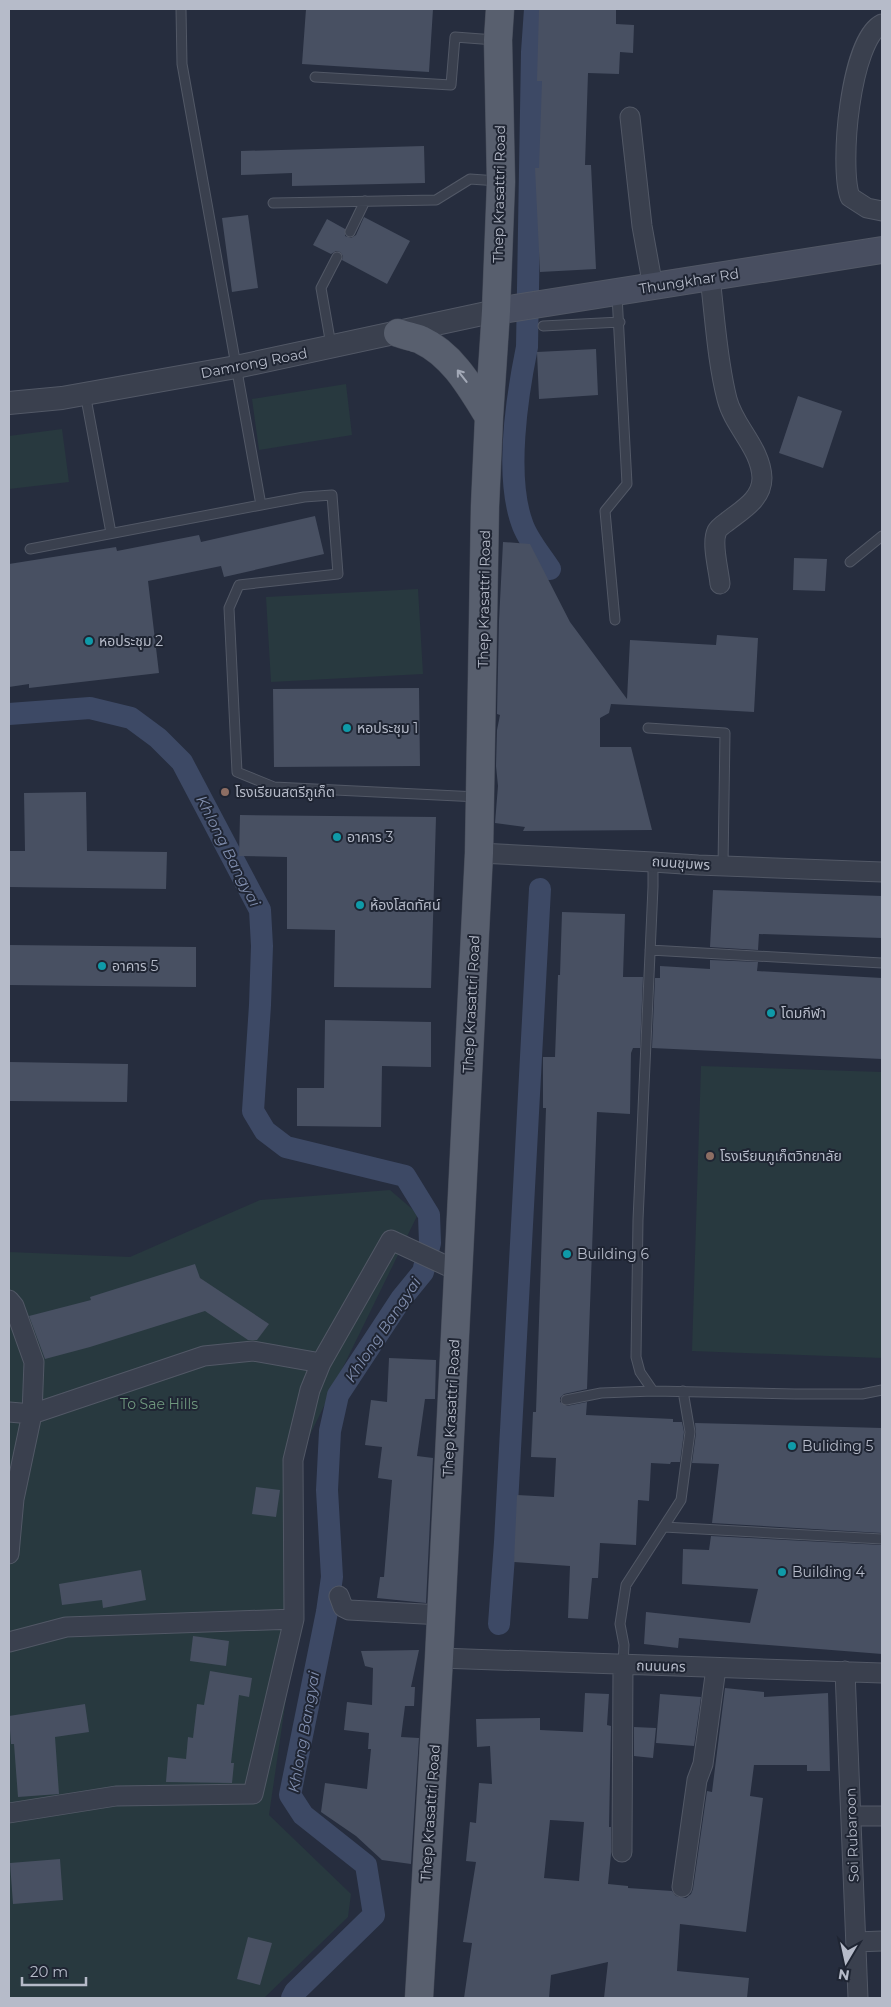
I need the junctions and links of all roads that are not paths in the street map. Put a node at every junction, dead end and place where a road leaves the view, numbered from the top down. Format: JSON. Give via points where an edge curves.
{"nodes":[{"id":1,"x":181,"y":9,"type":"edge"},
{"id":2,"x":500,"y":9,"type":"edge"},
{"id":3,"x":882,"y":24,"type":"edge"},
{"id":4,"x":498,"y":40,"type":"junction"},
{"id":5,"x":314,"y":77,"type":"dead end"},
{"id":6,"x":630,"y":118,"type":"dead end"},
{"id":7,"x":501,"y":182,"type":"junction"},
{"id":8,"x":365,"y":201,"type":"junction"},
{"id":9,"x":273,"y":203,"type":"dead end"},
{"id":10,"x":882,"y":211,"type":"edge"},
{"id":11,"x":350,"y":232,"type":"dead end"},
{"id":12,"x":882,"y":250,"type":"edge"},
{"id":13,"x":336,"y":257,"type":"dead end"},
{"id":14,"x":710,"y":278,"type":"junction"},
{"id":15,"x":653,"y":287,"type":"junction"},
{"id":16,"x":617,"y":292,"type":"junction"},
{"id":17,"x":504,"y":310,"type":"junction"},
{"id":18,"x":541,"y":315,"type":"junction"},
{"id":19,"x":620,"y":322,"type":"junction"},
{"id":20,"x":398,"y":334,"type":"junction"},
{"id":21,"x":331,"y":348,"type":"junction"},
{"id":22,"x":236,"y":367,"type":"junction"},
{"id":23,"x":85,"y":394,"type":"junction"},
{"id":24,"x":9,"y":403,"type":"edge"},
{"id":25,"x":489,"y":417,"type":"junction"},
{"id":26,"x":261,"y":505,"type":"junction"},
{"id":27,"x":111,"y":533,"type":"junction"},
{"id":28,"x":882,"y":536,"type":"edge"},
{"id":29,"x":30,"y":549,"type":"dead end"},
{"id":30,"x":850,"y":562,"type":"dead end"},
{"id":31,"x":720,"y":584,"type":"dead end"},
{"id":32,"x":615,"y":620,"type":"dead end"},
{"id":33,"x":648,"y":728,"type":"dead end"},
{"id":34,"x":481,"y":797,"type":"junction"},
{"id":35,"x":479,"y":853,"type":"junction"},
{"id":36,"x":653,"y":862,"type":"junction"},
{"id":37,"x":723,"y":866,"type":"junction"},
{"id":38,"x":882,"y":872,"type":"edge"},
{"id":39,"x":650,"y":950,"type":"junction"},
{"id":40,"x":882,"y":963,"type":"edge"},
{"id":41,"x":453,"y":1268,"type":"junction"},
{"id":42,"x":9,"y":1300,"type":"edge"},
{"id":43,"x":321,"y":1363,"type":"junction"},
{"id":44,"x":882,"y":1390,"type":"edge"},
{"id":45,"x":683,"y":1391,"type":"junction"},
{"id":46,"x":653,"y":1392,"type":"junction"},
{"id":47,"x":566,"y":1400,"type":"dead end"},
{"id":48,"x":9,"y":1412,"type":"edge"},
{"id":49,"x":32,"y":1414,"type":"junction"},
{"id":50,"x":664,"y":1527,"type":"junction"},
{"id":51,"x":882,"y":1539,"type":"edge"},
{"id":52,"x":9,"y":1554,"type":"edge"},
{"id":53,"x":339,"y":1596,"type":"dead end"},
{"id":54,"x":442,"y":1615,"type":"junction"},
{"id":55,"x":294,"y":1619,"type":"junction"},
{"id":56,"x":9,"y":1642,"type":"edge"},
{"id":57,"x":440,"y":1658,"type":"junction"},
{"id":58,"x":623,"y":1664,"type":"junction"},
{"id":59,"x":716,"y":1668,"type":"junction"},
{"id":60,"x":845,"y":1671,"type":"junction"},
{"id":61,"x":882,"y":1673,"type":"edge"},
{"id":62,"x":9,"y":1813,"type":"edge"},
{"id":63,"x":851,"y":1816,"type":"junction"},
{"id":64,"x":882,"y":1816,"type":"edge"},
{"id":65,"x":622,"y":1852,"type":"dead end"},
{"id":66,"x":682,"y":1887,"type":"dead end"},
{"id":67,"x":882,"y":1941,"type":"edge"},
{"id":68,"x":856,"y":1942,"type":"junction"},
{"id":69,"x":419,"y":1998,"type":"edge"},
{"id":70,"x":858,"y":1998,"type":"edge"}],
"edges":[{"from":1,"to":22,"type":"lane","via":[[182,64]]},
{"from":2,"to":4,"type":"main road","name":"Thep Krasattri Road"},
{"from":3,"to":10,"type":"street","via":[[875,28],[857,65],[845,174],[850,197],[867,208]]},
{"from":4,"to":5,"type":"lane","via":[[455,37],[451,85]]},
{"from":4,"to":7,"type":"main road","name":"Thep Krasattri Road"},
{"from":6,"to":15,"type":"street","via":[[642,226]]},
{"from":7,"to":8,"type":"lane","via":[[470,179],[436,200]]},
{"from":7,"to":17,"type":"main road","name":"Thep Krasattri Road"},
{"from":8,"to":9,"type":"lane"},
{"from":8,"to":11,"type":"lane"},
{"from":12,"to":14,"type":"main road","name":"Thungkhar Rd"},
{"from":13,"to":21,"type":"lane","via":[[321,288]]},
{"from":14,"to":15,"type":"main road","name":"Thungkhar Rd"},
{"from":14,"to":31,"type":"street","via":[[727,399],[757,456],[762,479],[756,496],[716,533]]},
{"from":15,"to":16,"type":"main road","name":"Thungkhar Rd"},
{"from":16,"to":18,"type":"main road","name":"Thungkhar Rd"},
{"from":16,"to":19,"type":"lane"},
{"from":17,"to":18,"type":"main road","name":"Thungkhar Rd"},
{"from":17,"to":20,"type":"street","name":"Damrong Road"},
{"from":17,"to":25,"type":"main road","name":"Thep Krasattri Road"},
{"from":18,"to":19,"type":"lane"},
{"from":19,"to":32,"type":"lane","via":[[627,484],[605,511]]},
{"from":20,"to":21,"type":"street","name":"Damrong Road"},
{"from":25,"to":20,"type":"main road","one_way":true,"via":[[455,367],[420,340]]},
{"from":21,"to":22,"type":"street","name":"Damrong Road"},
{"from":22,"to":23,"type":"street","name":"Damrong Road"},
{"from":22,"to":26,"type":"lane"},
{"from":23,"to":24,"type":"street","name":"Damrong Road"},
{"from":23,"to":27,"type":"lane"},
{"from":25,"to":34,"type":"main road","name":"Thep Krasattri Road"},
{"from":26,"to":27,"type":"lane"},
{"from":26,"to":34,"type":"lane","via":[[332,495],[338,574],[239,585],[229,608],[237,772],[274,787]]},
{"from":27,"to":29,"type":"lane"},
{"from":28,"to":30,"type":"lane"},
{"from":33,"to":37,"type":"lane","via":[[725,733]]},
{"from":34,"to":35,"type":"main road","name":"Thep Krasattri Road"},
{"from":35,"to":36,"type":"street","name":"ถนนชุมพร"},
{"from":35,"to":41,"type":"main road","name":"Thep Krasattri Road"},
{"from":36,"to":37,"type":"street","name":"ถนนชุมพร"},
{"from":36,"to":39,"type":"lane"},
{"from":37,"to":38,"type":"street","name":"ถนนชุมพร"},
{"from":39,"to":40,"type":"lane"},
{"from":39,"to":46,"type":"lane","via":[[638,1220],[636,1357],[640,1372]]},
{"from":41,"to":43,"type":"street","via":[[391,1240]]},
{"from":41,"to":54,"type":"main road","name":"Thep Krasattri Road"},
{"from":42,"to":49,"type":"street","via":[[34,1362]]},
{"from":43,"to":49,"type":"street","via":[[253,1351],[204,1356]]},
{"from":43,"to":55,"type":"street","via":[[310,1390],[292,1460],[300,1593]]},
{"from":44,"to":45,"type":"lane","via":[[862,1394]]},
{"from":45,"to":46,"type":"lane"},
{"from":45,"to":50,"type":"lane","via":[[690,1432],[685,1473],[681,1500]]},
{"from":46,"to":47,"type":"lane","via":[[601,1393]]},
{"from":48,"to":49,"type":"street"},
{"from":49,"to":52,"type":"street","via":[[14,1499]]},
{"from":50,"to":51,"type":"lane"},
{"from":50,"to":58,"type":"lane","via":[[626,1585],[620,1624]]},
{"from":53,"to":54,"type":"street","via":[[342,1607],[348,1610]]},
{"from":54,"to":57,"type":"main road","name":"Thep Krasattri Road"},
{"from":55,"to":56,"type":"street","via":[[66,1627]]},
{"from":55,"to":62,"type":"street","via":[[254,1794],[116,1796]]},
{"from":57,"to":58,"type":"street","name":"ถนนนคร"},
{"from":57,"to":69,"type":"main road","name":"Thep Krasattri Road"},
{"from":58,"to":59,"type":"street","name":"ถนนนคร"},
{"from":58,"to":65,"type":"street"},
{"from":59,"to":60,"type":"street","name":"ถนนนคร"},
{"from":59,"to":66,"type":"street"},
{"from":60,"to":61,"type":"street","name":"ถนนนคร"},
{"from":60,"to":63,"type":"street","name":"Soi Rubaroon"},
{"from":63,"to":64,"type":"street"},
{"from":63,"to":68,"type":"street","name":"Soi Rubaroon"},
{"from":67,"to":68,"type":"street"},
{"from":68,"to":70,"type":"street","name":"Soi Rubaroon"}]}
